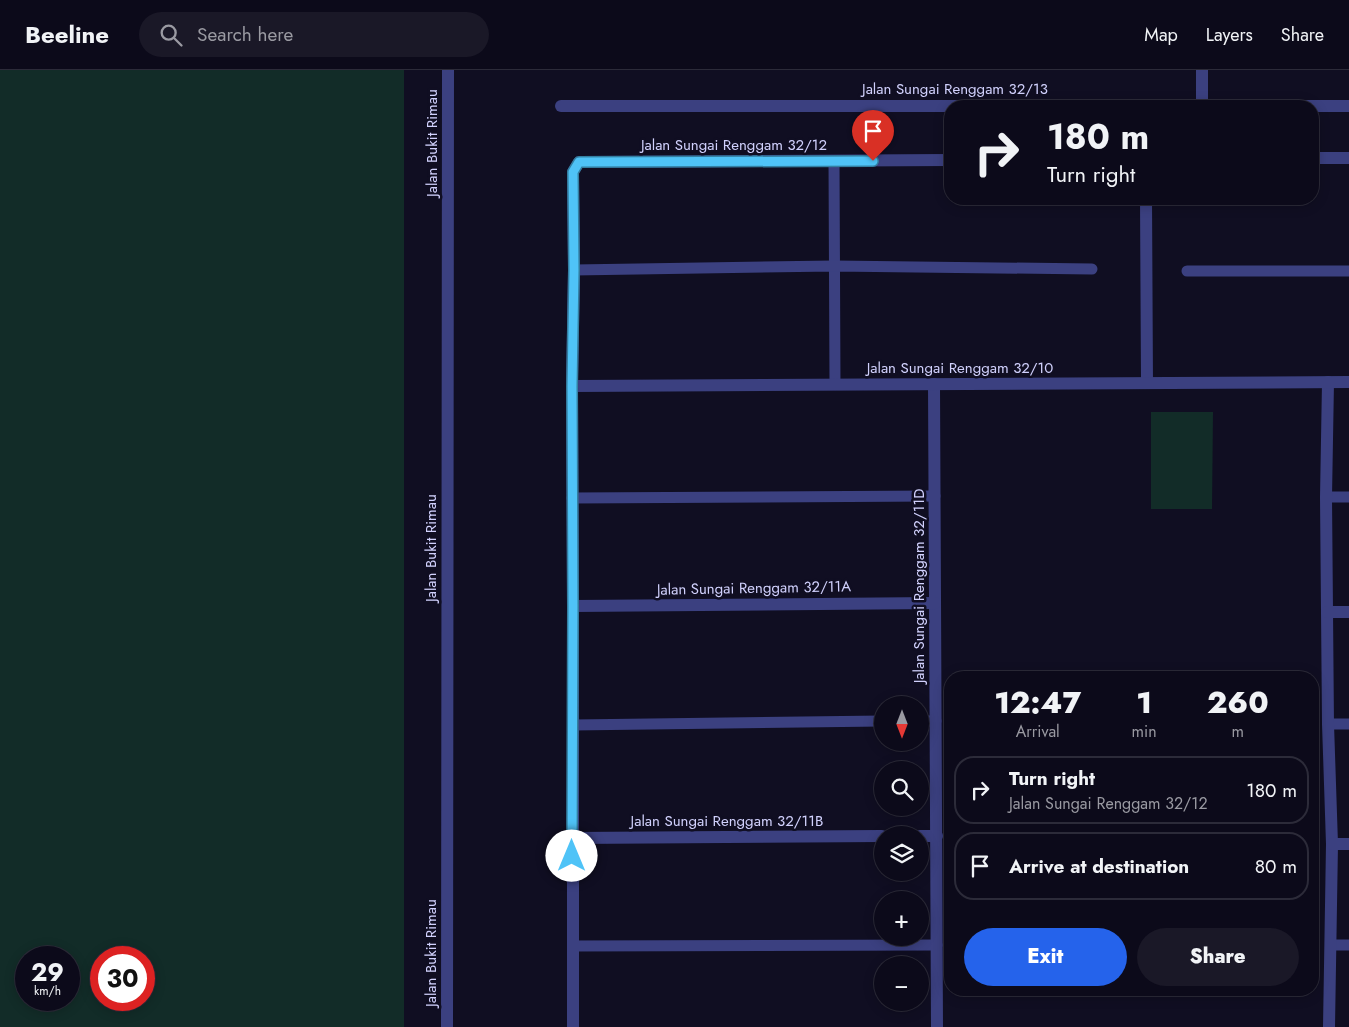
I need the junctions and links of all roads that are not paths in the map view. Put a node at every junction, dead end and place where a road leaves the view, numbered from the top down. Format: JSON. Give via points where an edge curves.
{"nodes":[{"id":1,"x":448,"y":70,"type":"edge"},
{"id":2,"x":1202,"y":76,"type":"edge"},
{"id":3,"x":1202,"y":100,"type":"edge"},
{"id":4,"x":561,"y":106,"type":"dead end"},
{"id":5,"x":944,"y":106,"type":"edge"},
{"id":6,"x":1319,"y":106,"type":"edge"},
{"id":7,"x":1349,"y":106,"type":"edge"},
{"id":8,"x":1319,"y":158,"type":"edge"},
{"id":9,"x":1349,"y":158,"type":"edge"},
{"id":10,"x":944,"y":160,"type":"edge"},
{"id":11,"x":834,"y":161,"type":"junction"},
{"id":12,"x":1146,"y":205,"type":"edge"},
{"id":13,"x":834,"y":266,"type":"junction"},
{"id":14,"x":574,"y":270,"type":"junction"},
{"id":15,"x":1092,"y":270,"type":"dead end"},
{"id":16,"x":1187,"y":271,"type":"dead end"},
{"id":17,"x":1349,"y":271,"type":"edge"},
{"id":18,"x":1328,"y":382,"type":"junction"},
{"id":19,"x":1349,"y":382,"type":"edge"},
{"id":20,"x":1147,"y":383,"type":"junction"},
{"id":21,"x":835,"y":384,"type":"junction"},
{"id":22,"x":934,"y":384,"type":"junction"},
{"id":23,"x":572,"y":386,"type":"junction"},
{"id":24,"x":935,"y":496,"type":"junction"},
{"id":25,"x":1326,"y":497,"type":"junction"},
{"id":26,"x":1349,"y":497,"type":"edge"},
{"id":27,"x":572,"y":498,"type":"junction"},
{"id":28,"x":935,"y":602,"type":"junction"},
{"id":29,"x":573,"y":606,"type":"junction"},
{"id":30,"x":1327,"y":612,"type":"junction"},
{"id":31,"x":1349,"y":612,"type":"edge"},
{"id":32,"x":874,"y":721,"type":"edge"},
{"id":33,"x":929,"y":721,"type":"edge"},
{"id":34,"x":936,"y":721,"type":"junction"},
{"id":35,"x":1328,"y":724,"type":"junction"},
{"id":36,"x":1349,"y":724,"type":"edge"},
{"id":37,"x":572,"y":725,"type":"junction"},
{"id":38,"x":874,"y":836,"type":"edge"},
{"id":39,"x":929,"y":836,"type":"edge"},
{"id":40,"x":937,"y":836,"type":"junction"},
{"id":41,"x":572,"y":838,"type":"junction"},
{"id":42,"x":1332,"y":844,"type":"junction"},
{"id":43,"x":1349,"y":844,"type":"edge"},
{"id":44,"x":937,"y":945,"type":"junction"},
{"id":45,"x":1331,"y":945,"type":"junction"},
{"id":46,"x":1349,"y":945,"type":"edge"},
{"id":47,"x":572,"y":946,"type":"junction"},
{"id":48,"x":447,"y":1027,"type":"edge"},
{"id":49,"x":573,"y":1027,"type":"edge"},
{"id":50,"x":937,"y":1027,"type":"edge"},
{"id":51,"x":1330,"y":1027,"type":"edge"}],
"edges":[{"from":1,"to":48,"type":"street","name":"Jalan Bukit Rimau"},
{"from":2,"to":3,"type":"street"},
{"from":4,"to":5,"type":"street","name":"Jalan Sungai Renggam 32/13"},
{"from":6,"to":7,"type":"street","name":"Jalan Sungai Renggam 32/13"},
{"from":8,"to":9,"type":"street"},
{"from":10,"to":11,"type":"street","name":"Jalan Sungai Renggam 32/12"},
{"from":11,"to":13,"type":"lane"},
{"from":11,"to":14,"type":"street","name":"Jalan Sungai Renggam 32/12","via":[[579,162],[573,172]]},
{"from":12,"to":20,"type":"street"},
{"from":13,"to":14,"type":"lane"},
{"from":13,"to":15,"type":"lane"},
{"from":13,"to":21,"type":"lane"},
{"from":14,"to":23,"type":"street"},
{"from":16,"to":17,"type":"lane"},
{"from":18,"to":19,"type":"street","name":"Jalan Sungai Renggam 32/10"},
{"from":18,"to":20,"type":"street","name":"Jalan Sungai Renggam 32/10"},
{"from":18,"to":25,"type":"street"},
{"from":20,"to":22,"type":"street","name":"Jalan Sungai Renggam 32/10"},
{"from":21,"to":22,"type":"street","name":"Jalan Sungai Renggam 32/10"},
{"from":21,"to":23,"type":"street","name":"Jalan Sungai Renggam 32/10"},
{"from":22,"to":24,"type":"street","name":"Jalan Sungai Renggam 32/11D"},
{"from":23,"to":27,"type":"street"},
{"from":24,"to":27,"type":"lane"},
{"from":24,"to":28,"type":"street","name":"Jalan Sungai Renggam 32/11D"},
{"from":25,"to":26,"type":"lane"},
{"from":25,"to":30,"type":"street"},
{"from":27,"to":29,"type":"street"},
{"from":28,"to":29,"type":"street","name":"Jalan Sungai Renggam 32/11A"},
{"from":28,"to":34,"type":"street","name":"Jalan Sungai Renggam 32/11D"},
{"from":29,"to":37,"type":"street"},
{"from":30,"to":31,"type":"street"},
{"from":30,"to":35,"type":"street"},
{"from":32,"to":37,"type":"lane"},
{"from":33,"to":34,"type":"lane"},
{"from":34,"to":40,"type":"street","name":"Jalan Sungai Renggam 32/11D"},
{"from":35,"to":36,"type":"lane"},
{"from":35,"to":42,"type":"street"},
{"from":37,"to":41,"type":"street"},
{"from":38,"to":41,"type":"street","name":"Jalan Sungai Renggam 32/11B"},
{"from":39,"to":40,"type":"street"},
{"from":40,"to":44,"type":"street","name":"Jalan Sungai Renggam 32/11D"},
{"from":41,"to":47,"type":"street"},
{"from":42,"to":43,"type":"street"},
{"from":42,"to":45,"type":"street"},
{"from":44,"to":47,"type":"lane"},
{"from":44,"to":50,"type":"street","name":"Jalan Sungai Renggam 32/11D"},
{"from":45,"to":46,"type":"lane"},
{"from":45,"to":51,"type":"street"},
{"from":47,"to":49,"type":"street"}]}
